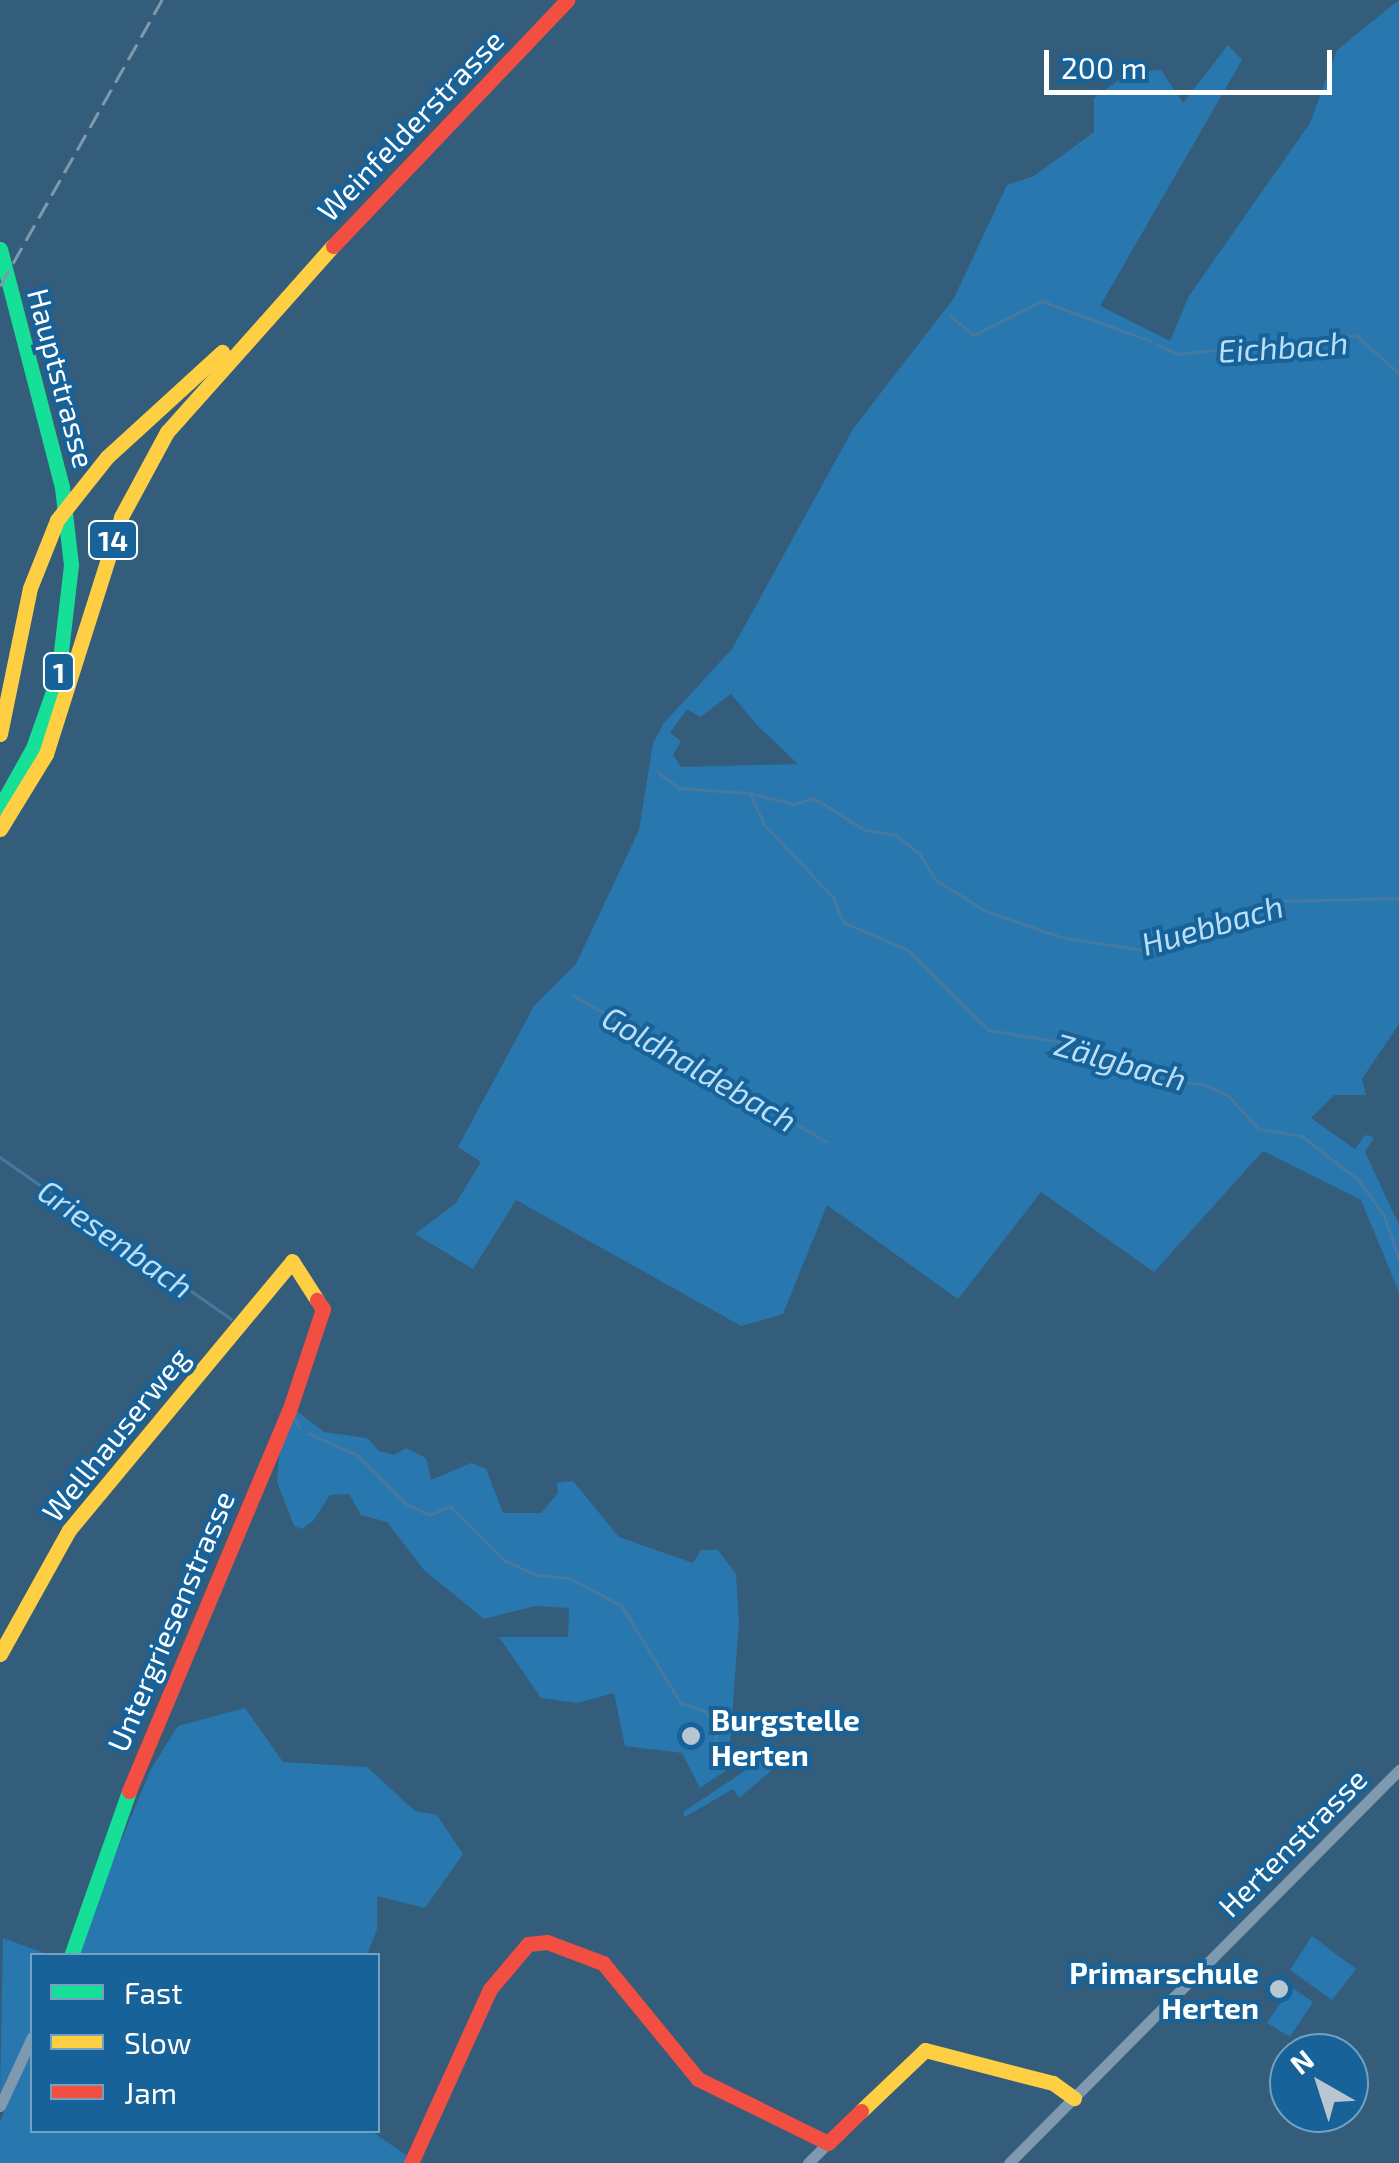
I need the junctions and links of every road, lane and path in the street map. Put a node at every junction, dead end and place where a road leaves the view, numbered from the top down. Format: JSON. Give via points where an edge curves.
{"nodes":[{"id":1,"x":567,"y":0,"type":"edge"},
{"id":2,"x":0,"y":249,"type":"edge"},
{"id":3,"x":293,"y":288,"type":"junction"},
{"id":4,"x":0,"y":734,"type":"edge"},
{"id":5,"x":0,"y":807,"type":"edge"},
{"id":6,"x":0,"y":828,"type":"edge"},
{"id":7,"x":292,"y":1261,"type":"joint"},
{"id":8,"x":0,"y":1654,"type":"edge"},
{"id":9,"x":1399,"y":1770,"type":"edge"},
{"id":10,"x":71,"y":1953,"type":"edge"},
{"id":11,"x":30,"y":2041,"type":"edge"},
{"id":12,"x":1074,"y":2098,"type":"junction"},
{"id":13,"x":0,"y":2106,"type":"edge"},
{"id":14,"x":828,"y":2144,"type":"junction"},
{"id":15,"x":411,"y":2163,"type":"edge"},
{"id":16,"x":808,"y":2163,"type":"edge"},
{"id":17,"x":1009,"y":2163,"type":"edge"}],
"edges":[{"from":1,"to":3,"type":"street","name":"Weinfelderstrasse","number":"14"},
{"from":2,"to":5,"type":"street","name":"Hauptstrasse","number":"1","via":[[62,486],[69,606],[58,677],[33,748]]},
{"from":3,"to":4,"type":"street","name":"Weinfelderstrasse","number":"14","via":[[73,494],[37,562]]},
{"from":3,"to":6,"type":"street","name":"Weinfelderstrasse","number":"14","via":[[146,462],[111,545],[46,754]]},
{"from":7,"to":8,"type":"street","name":"Wellhauserweg","via":[[69,1530]]},
{"from":7,"to":10,"type":"street","name":"Untergriesenstrasse","via":[[323,1308],[289,1411],[132,1782]]},
{"from":9,"to":12,"type":"street","name":"Hertenstrasse"},
{"from":11,"to":13,"type":"street"},
{"from":12,"to":14,"type":"street","via":[[1053,2083],[925,2050]]},
{"from":12,"to":17,"type":"street","name":"Hertenstrasse"},
{"from":14,"to":15,"type":"street","via":[[698,2079],[603,1964],[548,1942],[528,1944],[490,1989]]},
{"from":14,"to":16,"type":"street"}]}
